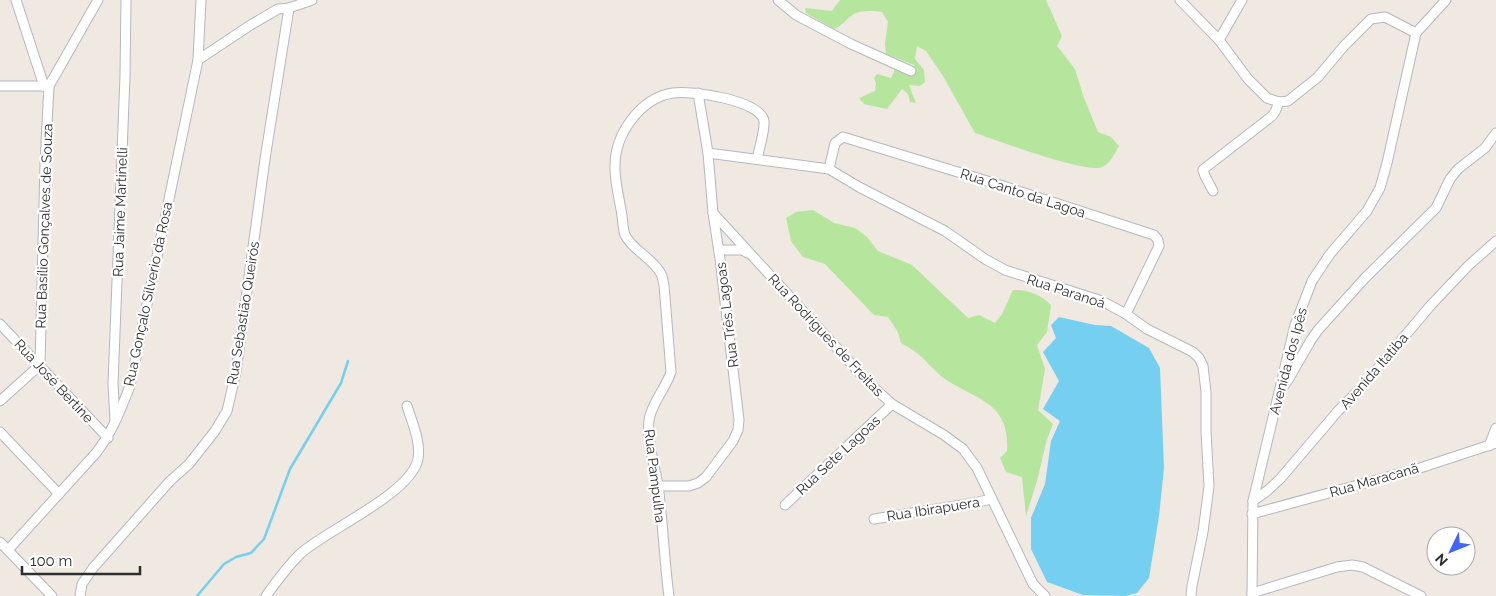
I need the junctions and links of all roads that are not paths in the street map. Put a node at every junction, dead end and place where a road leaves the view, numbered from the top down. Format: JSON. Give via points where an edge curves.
{"nodes":[{"id":1,"x":16,"y":0,"type":"edge"},
{"id":2,"x":126,"y":0,"type":"edge"},
{"id":3,"x":202,"y":0,"type":"edge"},
{"id":4,"x":312,"y":0,"type":"edge"},
{"id":5,"x":778,"y":0,"type":"edge"},
{"id":6,"x":1180,"y":0,"type":"edge"},
{"id":7,"x":1242,"y":0,"type":"edge"},
{"id":8,"x":1446,"y":0,"type":"edge"},
{"id":9,"x":97,"y":1,"type":"edge"},
{"id":10,"x":289,"y":8,"type":"junction"},
{"id":11,"x":1416,"y":33,"type":"junction"},
{"id":12,"x":1219,"y":40,"type":"junction"},
{"id":13,"x":198,"y":60,"type":"junction"},
{"id":14,"x":911,"y":71,"type":"dead end"},
{"id":15,"x":0,"y":86,"type":"edge"},
{"id":16,"x":47,"y":86,"type":"junction"},
{"id":17,"x":698,"y":93,"type":"junction"},
{"id":18,"x":1279,"y":102,"type":"junction"},
{"id":19,"x":1496,"y":134,"type":"edge"},
{"id":20,"x":708,"y":153,"type":"junction"},
{"id":21,"x":757,"y":159,"type":"junction"},
{"id":22,"x":829,"y":169,"type":"junction"},
{"id":23,"x":1213,"y":192,"type":"dead end"},
{"id":24,"x":713,"y":212,"type":"junction"},
{"id":25,"x":1496,"y":241,"type":"edge"},
{"id":26,"x":719,"y":250,"type":"junction"},
{"id":27,"x":752,"y":255,"type":"junction"},
{"id":28,"x":1126,"y":314,"type":"junction"},
{"id":29,"x":0,"y":324,"type":"edge"},
{"id":30,"x":40,"y":365,"type":"junction"},
{"id":31,"x":114,"y":384,"type":"junction"},
{"id":32,"x":130,"y":386,"type":"junction"},
{"id":33,"x":1278,"y":393,"type":"junction"},
{"id":34,"x":0,"y":402,"type":"edge"},
{"id":35,"x":892,"y":404,"type":"junction"},
{"id":36,"x":407,"y":406,"type":"dead end"},
{"id":37,"x":116,"y":423,"type":"junction"},
{"id":38,"x":1496,"y":428,"type":"edge"},
{"id":39,"x":0,"y":432,"type":"edge"},
{"id":40,"x":108,"y":438,"type":"junction"},
{"id":41,"x":1493,"y":444,"type":"edge"},
{"id":42,"x":658,"y":486,"type":"junction"},
{"id":43,"x":59,"y":494,"type":"junction"},
{"id":44,"x":991,"y":499,"type":"junction"},
{"id":45,"x":1253,"y":501,"type":"junction"},
{"id":46,"x":785,"y":505,"type":"dead end"},
{"id":47,"x":1252,"y":514,"type":"junction"},
{"id":48,"x":874,"y":519,"type":"dead end"},
{"id":49,"x":0,"y":542,"type":"edge"},
{"id":50,"x":8,"y":550,"type":"junction"},
{"id":51,"x":1252,"y":595,"type":"edge"},
{"id":52,"x":52,"y":596,"type":"edge"},
{"id":53,"x":80,"y":596,"type":"edge"},
{"id":54,"x":266,"y":596,"type":"edge"},
{"id":55,"x":669,"y":596,"type":"edge"},
{"id":56,"x":1045,"y":596,"type":"edge"},
{"id":57,"x":1192,"y":596,"type":"edge"},
{"id":58,"x":1420,"y":596,"type":"edge"}],
"edges":[{"from":1,"to":16,"type":"street"},
{"from":2,"to":31,"type":"street","name":"Rua Jaime Martinelli"},
{"from":3,"to":13,"type":"street","name":"Rua Gonçalo Silverio da Rosa"},
{"from":4,"to":10,"type":"street"},
{"from":5,"to":14,"type":"street","via":[[796,15]]},
{"from":6,"to":12,"type":"street"},
{"from":7,"to":12,"type":"street"},
{"from":8,"to":11,"type":"street"},
{"from":9,"to":16,"type":"street"},
{"from":10,"to":13,"type":"street","via":[[278,10],[249,26]]},
{"from":10,"to":53,"type":"street","name":"Rua Sebastião Queirós","via":[[236,372],[226,410],[215,431],[189,464],[93,568],[82,584]]},
{"from":11,"to":18,"type":"street","via":[[1385,17],[1371,19],[1318,77],[1288,101]]},
{"from":11,"to":33,"type":"street","name":"Avenida dos Ipês","via":[[1380,188],[1367,211],[1330,254],[1312,281],[1295,324]]},
{"from":12,"to":18,"type":"street","via":[[1248,79],[1267,98]]},
{"from":13,"to":32,"type":"street","name":"Rua Gonçalo Silverio da Rosa"},
{"from":15,"to":16,"type":"street"},
{"from":16,"to":30,"type":"street","name":"Rua Basílio Gonçalves de Souza"},
{"from":17,"to":20,"type":"street","name":"Rua Três Lagoas"},
{"from":17,"to":21,"type":"street","name":"Rua Pampulha","via":[[731,100],[759,113],[764,120],[764,128]]},
{"from":17,"to":42,"type":"street","name":"Rua Pampulha","via":[[674,93],[657,98],[639,110],[620,137],[615,167],[624,234],[662,274],[664,285],[671,372],[649,421]]},
{"from":18,"to":23,"type":"street","via":[[1272,116],[1203,170]]},
{"from":19,"to":33,"type":"street","via":[[1485,148],[1458,169],[1436,208],[1318,330]]},
{"from":20,"to":21,"type":"street","name":"Rua Paranoá"},
{"from":20,"to":24,"type":"street","name":"Rua Três Lagoas"},
{"from":21,"to":22,"type":"street","name":"Rua Paranoá"},
{"from":22,"to":28,"type":"street","name":"Rua Paranoá","via":[[945,230],[1005,270],[1102,301]]},
{"from":22,"to":28,"type":"street","name":"Rua Canto da Lagoa","via":[[835,143],[843,137],[1154,235],[1159,246]]},
{"from":24,"to":26,"type":"street","name":"Rua Três Lagoas"},
{"from":24,"to":27,"type":"street","name":"Rua Rodrigues de Freitas"},
{"from":25,"to":45,"type":"street","name":"Avenida Itatiba","via":[[1431,306],[1280,479]]},
{"from":26,"to":27,"type":"street","via":[[742,250]]},
{"from":26,"to":42,"type":"street","name":"Rua Três Lagoas","via":[[738,430],[702,480],[690,486]]},
{"from":27,"to":35,"type":"street","name":"Rua Rodrigues de Freitas"},
{"from":28,"to":57,"type":"street","name":"Rua Paranoá","via":[[1146,329],[1192,352],[1203,366],[1209,486]]},
{"from":29,"to":30,"type":"street","name":"Rua José Bertine"},
{"from":30,"to":34,"type":"street"},
{"from":30,"to":40,"type":"street","name":"Rua José Bertine"},
{"from":31,"to":32,"type":"street"},
{"from":31,"to":37,"type":"street","name":"Rua Jaime Martinelli"},
{"from":32,"to":37,"type":"street","name":"Rua Gonçalo Silverio da Rosa"},
{"from":33,"to":45,"type":"street","name":"Avenida dos Ipês"},
{"from":35,"to":44,"type":"street","name":"Rua Rodrigues de Freitas","via":[[963,449],[977,468]]},
{"from":35,"to":46,"type":"street","name":"Rua Sete Lagoas"},
{"from":36,"to":54,"type":"street","via":[[417,441],[418,458],[413,471],[403,484],[301,553]]},
{"from":37,"to":40,"type":"street","name":"Rua Gonçalo Silverio da Rosa"},
{"from":38,"to":41,"type":"street"},
{"from":39,"to":43,"type":"street"},
{"from":40,"to":43,"type":"street","name":"Rua Gonçalo Silverio da Rosa"},
{"from":41,"to":47,"type":"street","name":"Rua Maracanã"},
{"from":42,"to":55,"type":"street","name":"Rua Pampulha"},
{"from":43,"to":50,"type":"street","name":"Rua Gonçalo Silverio da Rosa"},
{"from":44,"to":48,"type":"street","name":"Rua Ibirapuera"},
{"from":44,"to":56,"type":"street","name":"Rua Rodrigues de Freitas","via":[[1033,584]]},
{"from":45,"to":47,"type":"street","name":"Avenida dos Ipês"},
{"from":47,"to":51,"type":"street","name":"Avenida dos Ipês"},
{"from":49,"to":50,"type":"street"},
{"from":50,"to":52,"type":"street"},
{"from":51,"to":58,"type":"street","via":[[1352,565],[1363,567]]}]}
